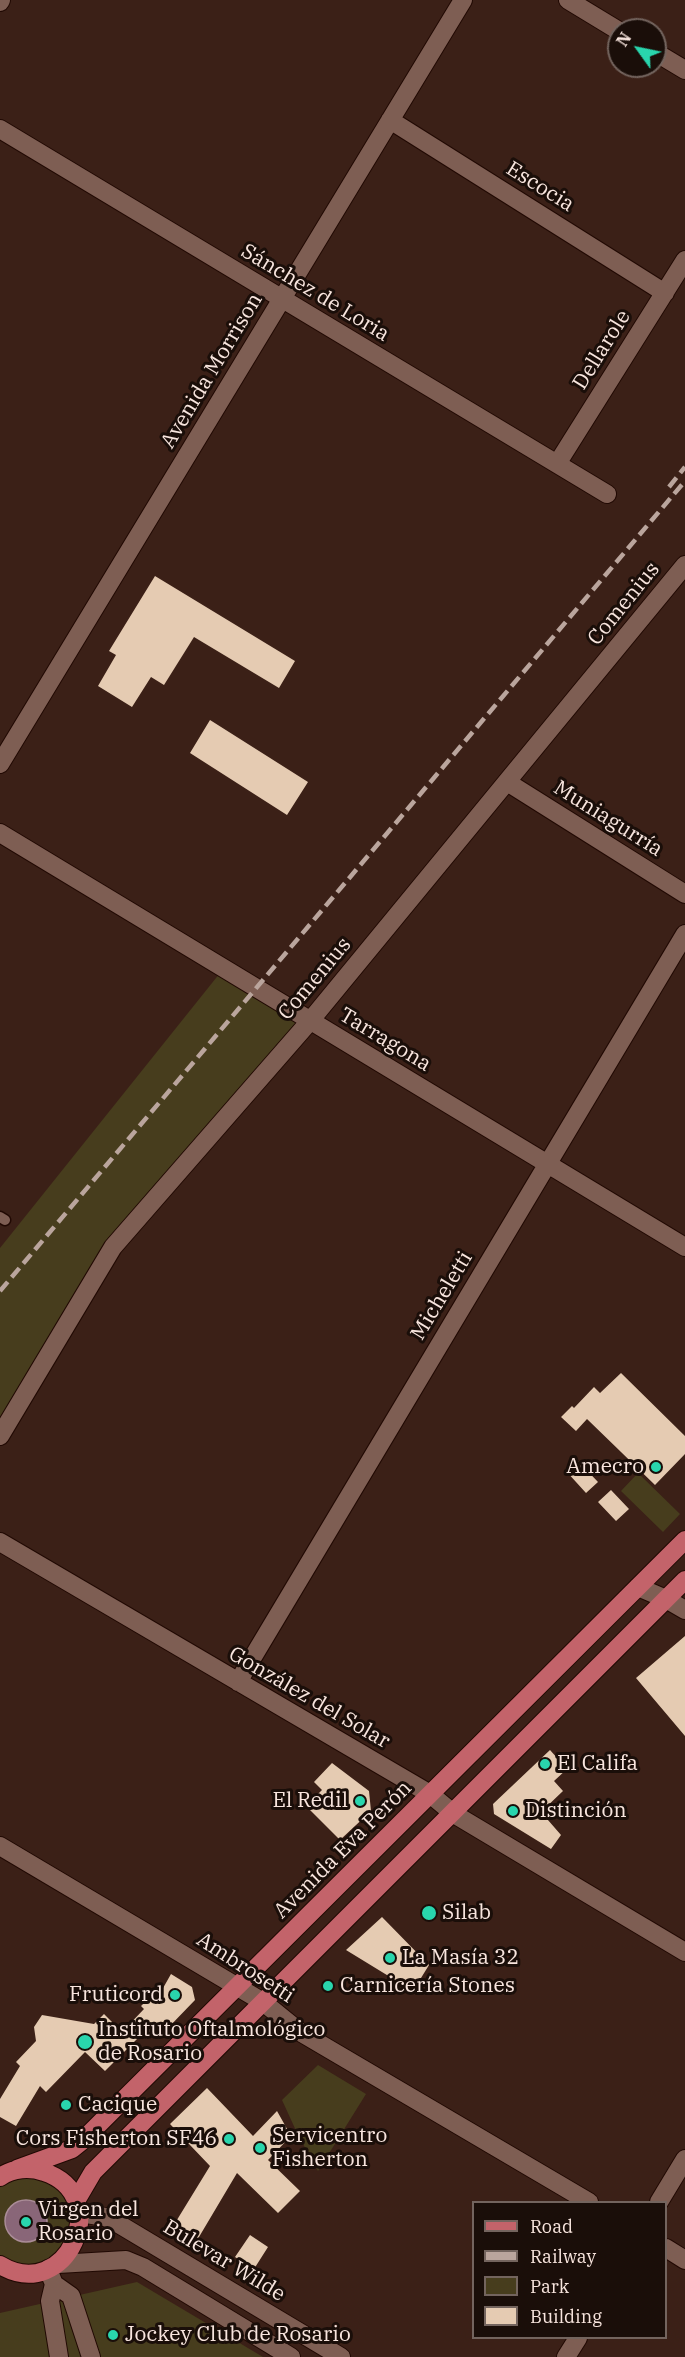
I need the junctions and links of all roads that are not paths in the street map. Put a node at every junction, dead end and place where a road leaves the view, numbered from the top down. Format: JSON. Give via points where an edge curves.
{"nodes":[{"id":1,"x":463,"y":0,"type":"edge"},
{"id":2,"x":568,"y":0,"type":"edge"},
{"id":3,"x":607,"y":24,"type":"edge"},
{"id":4,"x":667,"y":59,"type":"edge"},
{"id":5,"x":685,"y":70,"type":"edge"},
{"id":6,"x":390,"y":120,"type":"junction"},
{"id":7,"x":0,"y":129,"type":"edge"},
{"id":8,"x":685,"y":260,"type":"edge"},
{"id":9,"x":665,"y":293,"type":"junction"},
{"id":10,"x":282,"y":299,"type":"junction"},
{"id":11,"x":557,"y":464,"type":"junction"},
{"id":12,"x":607,"y":494,"type":"dead end"},
{"id":13,"x":685,"y":565,"type":"edge"},
{"id":14,"x":0,"y":765,"type":"edge"},
{"id":15,"x":507,"y":782,"type":"junction"},
{"id":16,"x":0,"y":833,"type":"edge"},
{"id":17,"x":685,"y":894,"type":"edge"},
{"id":18,"x":685,"y":934,"type":"edge"},
{"id":19,"x":310,"y":1021,"type":"junction"},
{"id":20,"x":547,"y":1165,"type":"junction"},
{"id":21,"x":685,"y":1247,"type":"edge"},
{"id":22,"x":0,"y":1436,"type":"edge"},
{"id":23,"x":685,"y":1540,"type":"edge"},
{"id":24,"x":0,"y":1542,"type":"edge"},
{"id":25,"x":685,"y":1580,"type":"edge"},
{"id":26,"x":638,"y":1587,"type":"junction"},
{"id":27,"x":666,"y":1599,"type":"junction"},
{"id":28,"x":685,"y":1610,"type":"edge"},
{"id":29,"x":238,"y":1682,"type":"junction"},
{"id":30,"x":430,"y":1794,"type":"junction"},
{"id":31,"x":454,"y":1814,"type":"junction"},
{"id":32,"x":0,"y":1846,"type":"edge"},
{"id":33,"x":685,"y":1952,"type":"edge"},
{"id":34,"x":237,"y":1987,"type":"junction"},
{"id":35,"x":263,"y":2002,"type":"junction"},
{"id":36,"x":685,"y":2159,"type":"edge"},
{"id":37,"x":5,"y":2173,"type":"edge"},
{"id":38,"x":587,"y":2201,"type":"edge"},
{"id":39,"x":660,"y":2201,"type":"edge"},
{"id":40,"x":78,"y":2207,"type":"junction"},
{"id":41,"x":667,"y":2249,"type":"edge"},
{"id":42,"x":685,"y":2260,"type":"edge"},
{"id":43,"x":0,"y":2265,"type":"edge"},
{"id":44,"x":54,"y":2272,"type":"junction"},
{"id":45,"x":27,"y":2274,"type":"junction"},
{"id":46,"x":0,"y":2284,"type":"edge"},
{"id":47,"x":577,"y":2339,"type":"edge"},
{"id":48,"x":88,"y":2351,"type":"edge"},
{"id":49,"x":59,"y":2357,"type":"edge"},
{"id":50,"x":291,"y":2357,"type":"edge"},
{"id":51,"x":340,"y":2357,"type":"edge"},
{"id":52,"x":566,"y":2357,"type":"edge"}],
"edges":[{"from":1,"to":6,"type":"street","name":"Avenida Morrison"},
{"from":2,"to":3,"type":"street"},
{"from":4,"to":5,"type":"street"},
{"from":6,"to":9,"type":"street","name":"Escocia"},
{"from":6,"to":10,"type":"street","name":"Avenida Morrison"},
{"from":7,"to":10,"type":"street","name":"Sánchez de Loria"},
{"from":8,"to":9,"type":"street","name":"Dellarole"},
{"from":9,"to":11,"type":"street","name":"Dellarole"},
{"from":10,"to":11,"type":"street","name":"Sánchez de Loria"},
{"from":10,"to":14,"type":"street","name":"Avenida Morrison"},
{"from":11,"to":12,"type":"street","name":"Sánchez de Loria"},
{"from":13,"to":15,"type":"street","name":"Comenius"},
{"from":15,"to":17,"type":"street","name":"Muniagurría"},
{"from":15,"to":19,"type":"street","name":"Comenius"},
{"from":16,"to":19,"type":"street","name":"Tarragona"},
{"from":18,"to":20,"type":"street","name":"Micheletti"},
{"from":19,"to":20,"type":"street","name":"Tarragona"},
{"from":19,"to":22,"type":"street","name":"Comenius","via":[[113,1247]]},
{"from":20,"to":21,"type":"street","name":"Tarragona"},
{"from":20,"to":29,"type":"street","name":"Micheletti"},
{"from":23,"to":26,"type":"main road","name":"Avenida Eva Perón"},
{"from":24,"to":29,"type":"street","name":"González del Solar"},
{"from":25,"to":27,"type":"main road"},
{"from":26,"to":27,"type":"street"},
{"from":26,"to":30,"type":"main road","name":"Avenida Eva Perón"},
{"from":27,"to":28,"type":"street"},
{"from":27,"to":31,"type":"main road"},
{"from":29,"to":30,"type":"street","name":"González del Solar"},
{"from":30,"to":31,"type":"street","name":"González del Solar"},
{"from":30,"to":34,"type":"main road","name":"Avenida Eva Perón"},
{"from":31,"to":33,"type":"street","name":"González del Solar"},
{"from":31,"to":35,"type":"main road"},
{"from":32,"to":34,"type":"street","name":"Ambrosetti"},
{"from":34,"to":35,"type":"street","name":"Ambrosetti"},
{"from":34,"to":37,"type":"main road","name":"Avenida Eva Perón","via":[[72,2149]]},
{"from":35,"to":38,"type":"street","name":"Ambrosetti","via":[[300,2032]]},
{"from":35,"to":40,"type":"main road","via":[[93,2172]]},
{"from":36,"to":39,"type":"street"},
{"from":37,"to":40,"type":"main road","via":[[36,2169],[53,2175],[67,2186]]},
{"from":40,"to":44,"type":"main road","via":[[78,2234]]},
{"from":40,"to":51,"type":"street","name":"Bulevar Wilde","via":[[117,2223]]},
{"from":41,"to":42,"type":"street"},
{"from":43,"to":45,"type":"main road"},
{"from":44,"to":45,"type":"main road"},
{"from":44,"to":48,"type":"street","via":[[71,2296]]},
{"from":44,"to":49,"type":"street","via":[[50,2301]]},
{"from":44,"to":50,"type":"street","via":[[126,2260]]},
{"from":45,"to":46,"type":"main road"},
{"from":47,"to":52,"type":"street"},
{"from":48,"to":49,"type":"street"}]}
